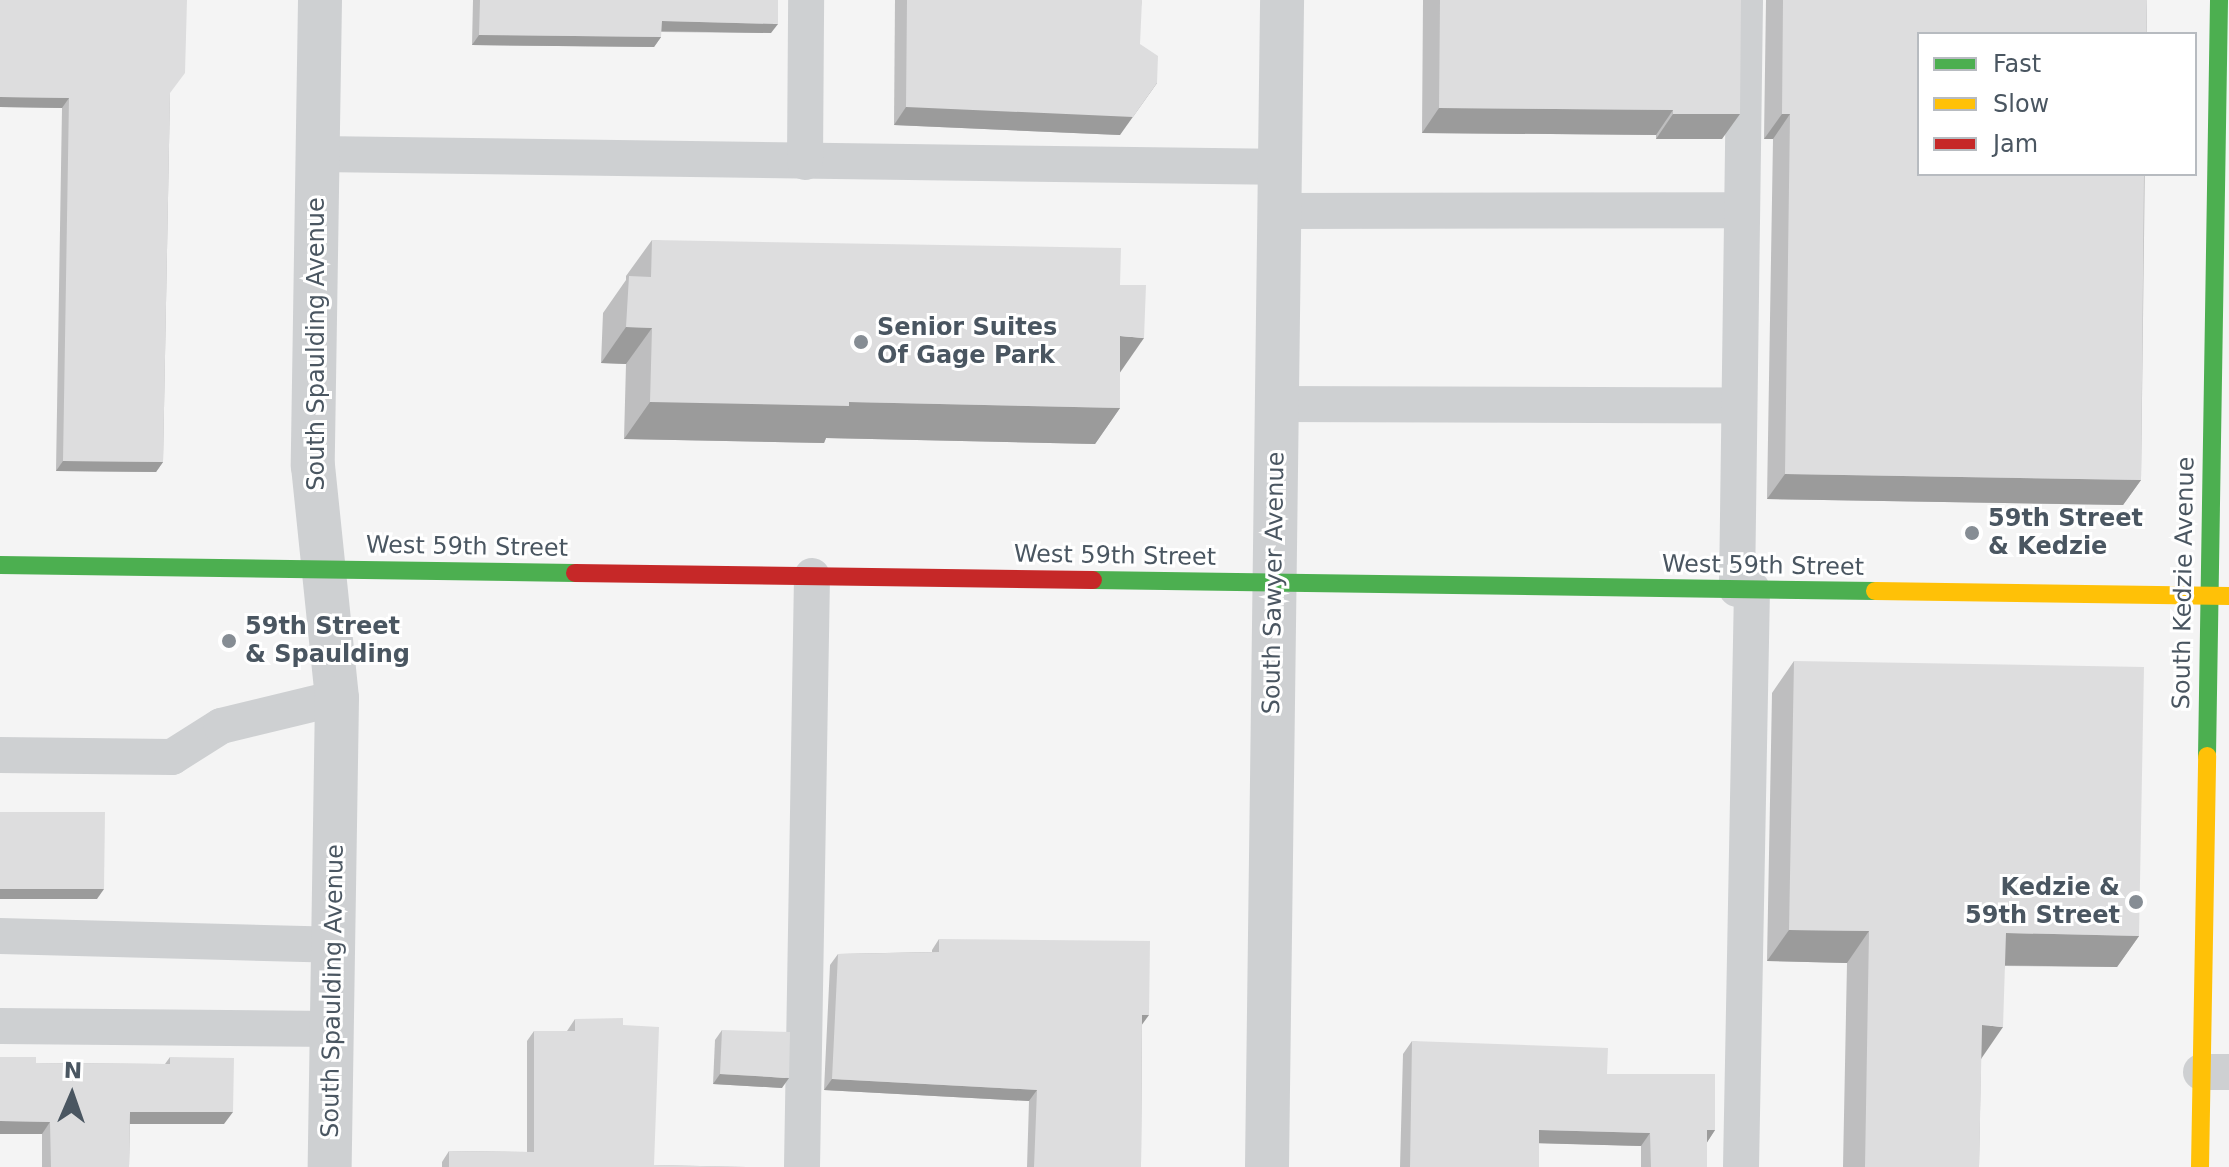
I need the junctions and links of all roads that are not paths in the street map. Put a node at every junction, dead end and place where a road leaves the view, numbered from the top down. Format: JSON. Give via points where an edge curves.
{"nodes":[{"id":1,"x":320,"y":0,"type":"edge"},
{"id":2,"x":806,"y":0,"type":"edge"},
{"id":3,"x":1282,"y":0,"type":"edge"},
{"id":4,"x":1745,"y":0,"type":"edge"},
{"id":5,"x":2219,"y":0,"type":"edge"},
{"id":6,"x":2223,"y":129,"type":"edge"},
{"id":7,"x":318,"y":154,"type":"junction"},
{"id":8,"x":805,"y":162,"type":"junction"},
{"id":9,"x":1280,"y":167,"type":"junction"},
{"id":10,"x":1741,"y":210,"type":"junction"},
{"id":11,"x":1279,"y":211,"type":"junction"},
{"id":12,"x":1276,"y":404,"type":"junction"},
{"id":13,"x":1739,"y":406,"type":"junction"},
{"id":14,"x":0,"y":565,"type":"edge"},
{"id":15,"x":324,"y":569,"type":"junction"},
{"id":16,"x":812,"y":576,"type":"junction"},
{"id":17,"x":1275,"y":583,"type":"junction"},
{"id":18,"x":1744,"y":589,"type":"junction"},
{"id":19,"x":2208,"y":596,"type":"junction"},
{"id":20,"x":2229,"y":596,"type":"edge"},
{"id":21,"x":337,"y":698,"type":"junction"},
{"id":22,"x":0,"y":755,"type":"edge"},
{"id":23,"x":0,"y":936,"type":"edge"},
{"id":24,"x":334,"y":945,"type":"junction"},
{"id":25,"x":0,"y":1026,"type":"edge"},
{"id":26,"x":332,"y":1029,"type":"junction"},
{"id":27,"x":2215,"y":1072,"type":"edge"},
{"id":28,"x":330,"y":1167,"type":"edge"},
{"id":29,"x":802,"y":1167,"type":"edge"},
{"id":30,"x":1267,"y":1167,"type":"edge"},
{"id":31,"x":1741,"y":1167,"type":"edge"},
{"id":32,"x":2200,"y":1167,"type":"edge"}],
"edges":[{"from":1,"to":7,"type":"street","name":"South Spaulding Avenue"},
{"from":2,"to":8,"type":"lane"},
{"from":3,"to":9,"type":"street","name":"South Sawyer Avenue"},
{"from":4,"to":10,"type":"lane"},
{"from":5,"to":6,"type":"street","name":"South Kedzie Avenue"},
{"from":6,"to":19,"type":"street","name":"South Kedzie Avenue"},
{"from":7,"to":8,"type":"lane"},
{"from":7,"to":15,"type":"street","name":"South Spaulding Avenue","via":[[313,466]]},
{"from":8,"to":9,"type":"lane"},
{"from":9,"to":11,"type":"street","name":"South Sawyer Avenue"},
{"from":10,"to":11,"type":"lane"},
{"from":10,"to":13,"type":"lane"},
{"from":11,"to":12,"type":"street","name":"South Sawyer Avenue"},
{"from":12,"to":13,"type":"lane"},
{"from":12,"to":17,"type":"street","name":"South Sawyer Avenue"},
{"from":13,"to":18,"type":"lane"},
{"from":14,"to":15,"type":"street","name":"West 59th Street"},
{"from":15,"to":16,"type":"street","name":"West 59th Street"},
{"from":15,"to":21,"type":"street","name":"South Spaulding Avenue"},
{"from":16,"to":17,"type":"street","name":"West 59th Street"},
{"from":16,"to":29,"type":"lane"},
{"from":17,"to":18,"type":"street","name":"West 59th Street"},
{"from":17,"to":30,"type":"street","name":"South Sawyer Avenue"},
{"from":18,"to":19,"type":"street","name":"West 59th Street"},
{"from":18,"to":31,"type":"lane"},
{"from":19,"to":20,"type":"street","name":"West 59th Street"},
{"from":19,"to":27,"type":"street","name":"South Kedzie Avenue"},
{"from":21,"to":22,"type":"lane","via":[[221,726],[172,757]]},
{"from":21,"to":24,"type":"street","name":"South Spaulding Avenue"},
{"from":23,"to":24,"type":"lane"},
{"from":24,"to":26,"type":"street","name":"South Spaulding Avenue"},
{"from":25,"to":26,"type":"lane"},
{"from":26,"to":28,"type":"street","name":"South Spaulding Avenue"},
{"from":27,"to":32,"type":"street","name":"South Kedzie Avenue"}]}
